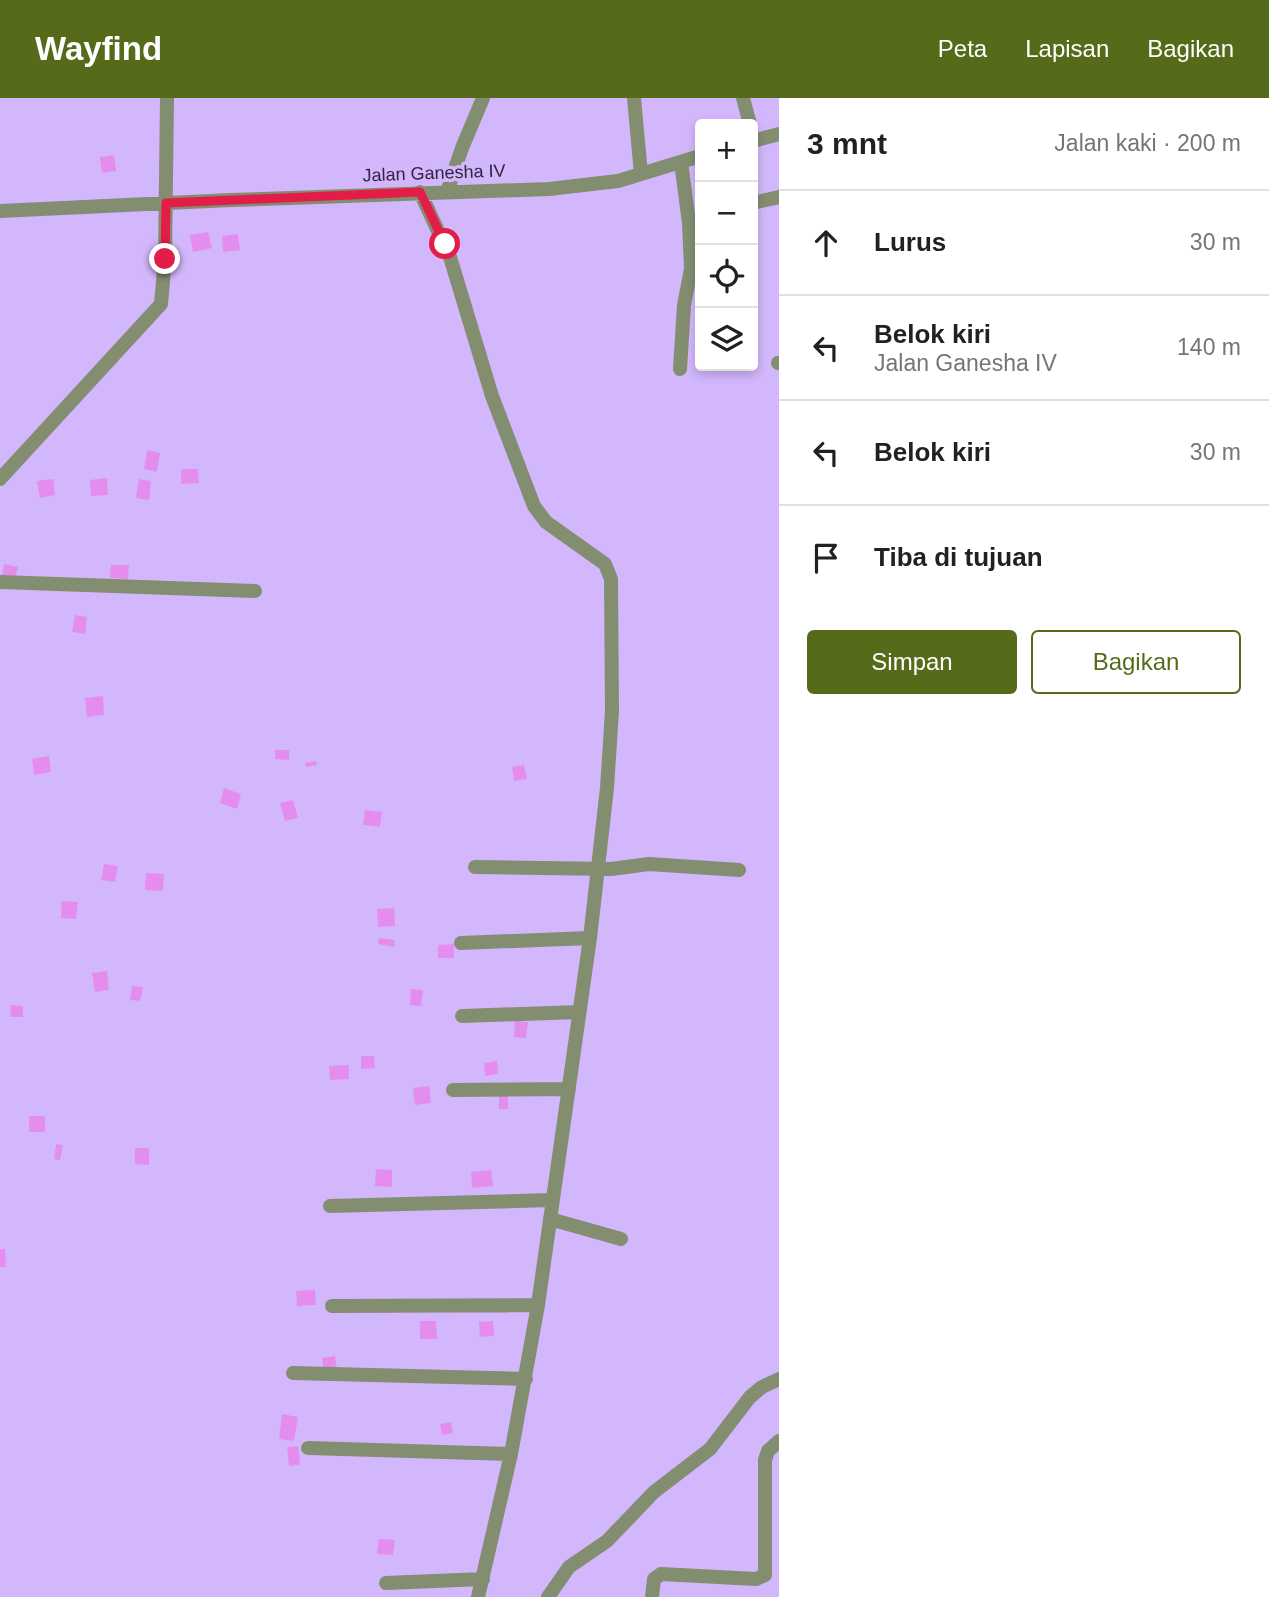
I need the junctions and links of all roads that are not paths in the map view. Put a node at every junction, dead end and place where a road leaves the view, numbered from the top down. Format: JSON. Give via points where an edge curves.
{"nodes":[{"id":1,"x":167,"y":98,"type":"edge"},
{"id":2,"x":483,"y":98,"type":"edge"},
{"id":3,"x":634,"y":98,"type":"edge"},
{"id":4,"x":743,"y":98,"type":"edge"},
{"id":5,"x":749,"y":119,"type":"edge"},
{"id":6,"x":779,"y":134,"type":"edge"},
{"id":7,"x":758,"y":138,"type":"edge"},
{"id":8,"x":695,"y":158,"type":"edge"},
{"id":9,"x":681,"y":162,"type":"junction"},
{"id":10,"x":641,"y":174,"type":"junction"},
{"id":11,"x":420,"y":192,"type":"junction"},
{"id":12,"x":447,"y":192,"type":"junction"},
{"id":13,"x":779,"y":197,"type":"edge"},
{"id":14,"x":758,"y":202,"type":"edge"},
{"id":15,"x":166,"y":203,"type":"junction"},
{"id":16,"x":0,"y":211,"type":"edge"},
{"id":17,"x":680,"y":369,"type":"dead end"},
{"id":18,"x":0,"y":480,"type":"edge"},
{"id":19,"x":0,"y":582,"type":"edge"},
{"id":20,"x":254,"y":591,"type":"dead end"},
{"id":21,"x":475,"y":867,"type":"dead end"},
{"id":22,"x":597,"y":869,"type":"junction"},
{"id":23,"x":739,"y":870,"type":"dead end"},
{"id":24,"x":590,"y":938,"type":"junction"},
{"id":25,"x":461,"y":943,"type":"dead end"},
{"id":26,"x":579,"y":1012,"type":"junction"},
{"id":27,"x":463,"y":1016,"type":"dead end"},
{"id":28,"x":569,"y":1089,"type":"junction"},
{"id":29,"x":453,"y":1090,"type":"dead end"},
{"id":30,"x":552,"y":1200,"type":"junction"},
{"id":31,"x":330,"y":1206,"type":"dead end"},
{"id":32,"x":550,"y":1219,"type":"junction"},
{"id":33,"x":621,"y":1239,"type":"dead end"},
{"id":34,"x":538,"y":1305,"type":"junction"},
{"id":35,"x":332,"y":1306,"type":"dead end"},
{"id":36,"x":293,"y":1373,"type":"dead end"},
{"id":37,"x":526,"y":1378,"type":"junction"},
{"id":38,"x":779,"y":1379,"type":"edge"},
{"id":39,"x":779,"y":1441,"type":"edge"},
{"id":40,"x":308,"y":1448,"type":"dead end"},
{"id":41,"x":511,"y":1454,"type":"junction"},
{"id":42,"x":483,"y":1578,"type":"junction"},
{"id":43,"x":386,"y":1583,"type":"dead end"},
{"id":44,"x":478,"y":1597,"type":"edge"},
{"id":45,"x":548,"y":1597,"type":"edge"},
{"id":46,"x":652,"y":1597,"type":"edge"}],
"edges":[{"from":1,"to":15,"type":"street"},
{"from":2,"to":12,"type":"street"},
{"from":3,"to":10,"type":"street"},
{"from":4,"to":5,"type":"street"},
{"from":6,"to":7,"type":"street"},
{"from":8,"to":9,"type":"street","name":"Jalan Ganesha IV"},
{"from":9,"to":10,"type":"street","name":"Jalan Ganesha IV"},
{"from":9,"to":17,"type":"street","via":[[691,269]]},
{"from":10,"to":12,"type":"street","name":"Jalan Ganesha IV","via":[[550,189]]},
{"from":11,"to":12,"type":"street","name":"Jalan Ganesha IV"},
{"from":11,"to":15,"type":"street","name":"Jalan Ganesha IV"},
{"from":11,"to":22,"type":"street","via":[[450,257],[492,396],[534,506],[546,522],[605,564],[611,579],[612,711]]},
{"from":13,"to":14,"type":"street"},
{"from":15,"to":16,"type":"street","name":"Jalan Ganesha IV"},
{"from":15,"to":18,"type":"street","via":[[160,309]]},
{"from":19,"to":20,"type":"street"},
{"from":21,"to":22,"type":"street"},
{"from":22,"to":23,"type":"street","via":[[649,864]]},
{"from":22,"to":24,"type":"street"},
{"from":24,"to":25,"type":"street"},
{"from":24,"to":26,"type":"street"},
{"from":26,"to":27,"type":"street"},
{"from":26,"to":28,"type":"street"},
{"from":28,"to":29,"type":"street"},
{"from":28,"to":30,"type":"street"},
{"from":30,"to":31,"type":"street"},
{"from":30,"to":32,"type":"street"},
{"from":32,"to":33,"type":"street"},
{"from":32,"to":34,"type":"street"},
{"from":34,"to":35,"type":"street"},
{"from":34,"to":37,"type":"street"},
{"from":36,"to":37,"type":"street"},
{"from":37,"to":41,"type":"street"},
{"from":38,"to":45,"type":"street","via":[[750,1397],[710,1449],[654,1492],[607,1541],[569,1567]]},
{"from":39,"to":46,"type":"street","via":[[765,1460],[765,1575],[756,1579],[661,1573],[654,1579]]},
{"from":40,"to":41,"type":"street"},
{"from":41,"to":42,"type":"street"},
{"from":42,"to":43,"type":"street"},
{"from":42,"to":44,"type":"street"}]}
